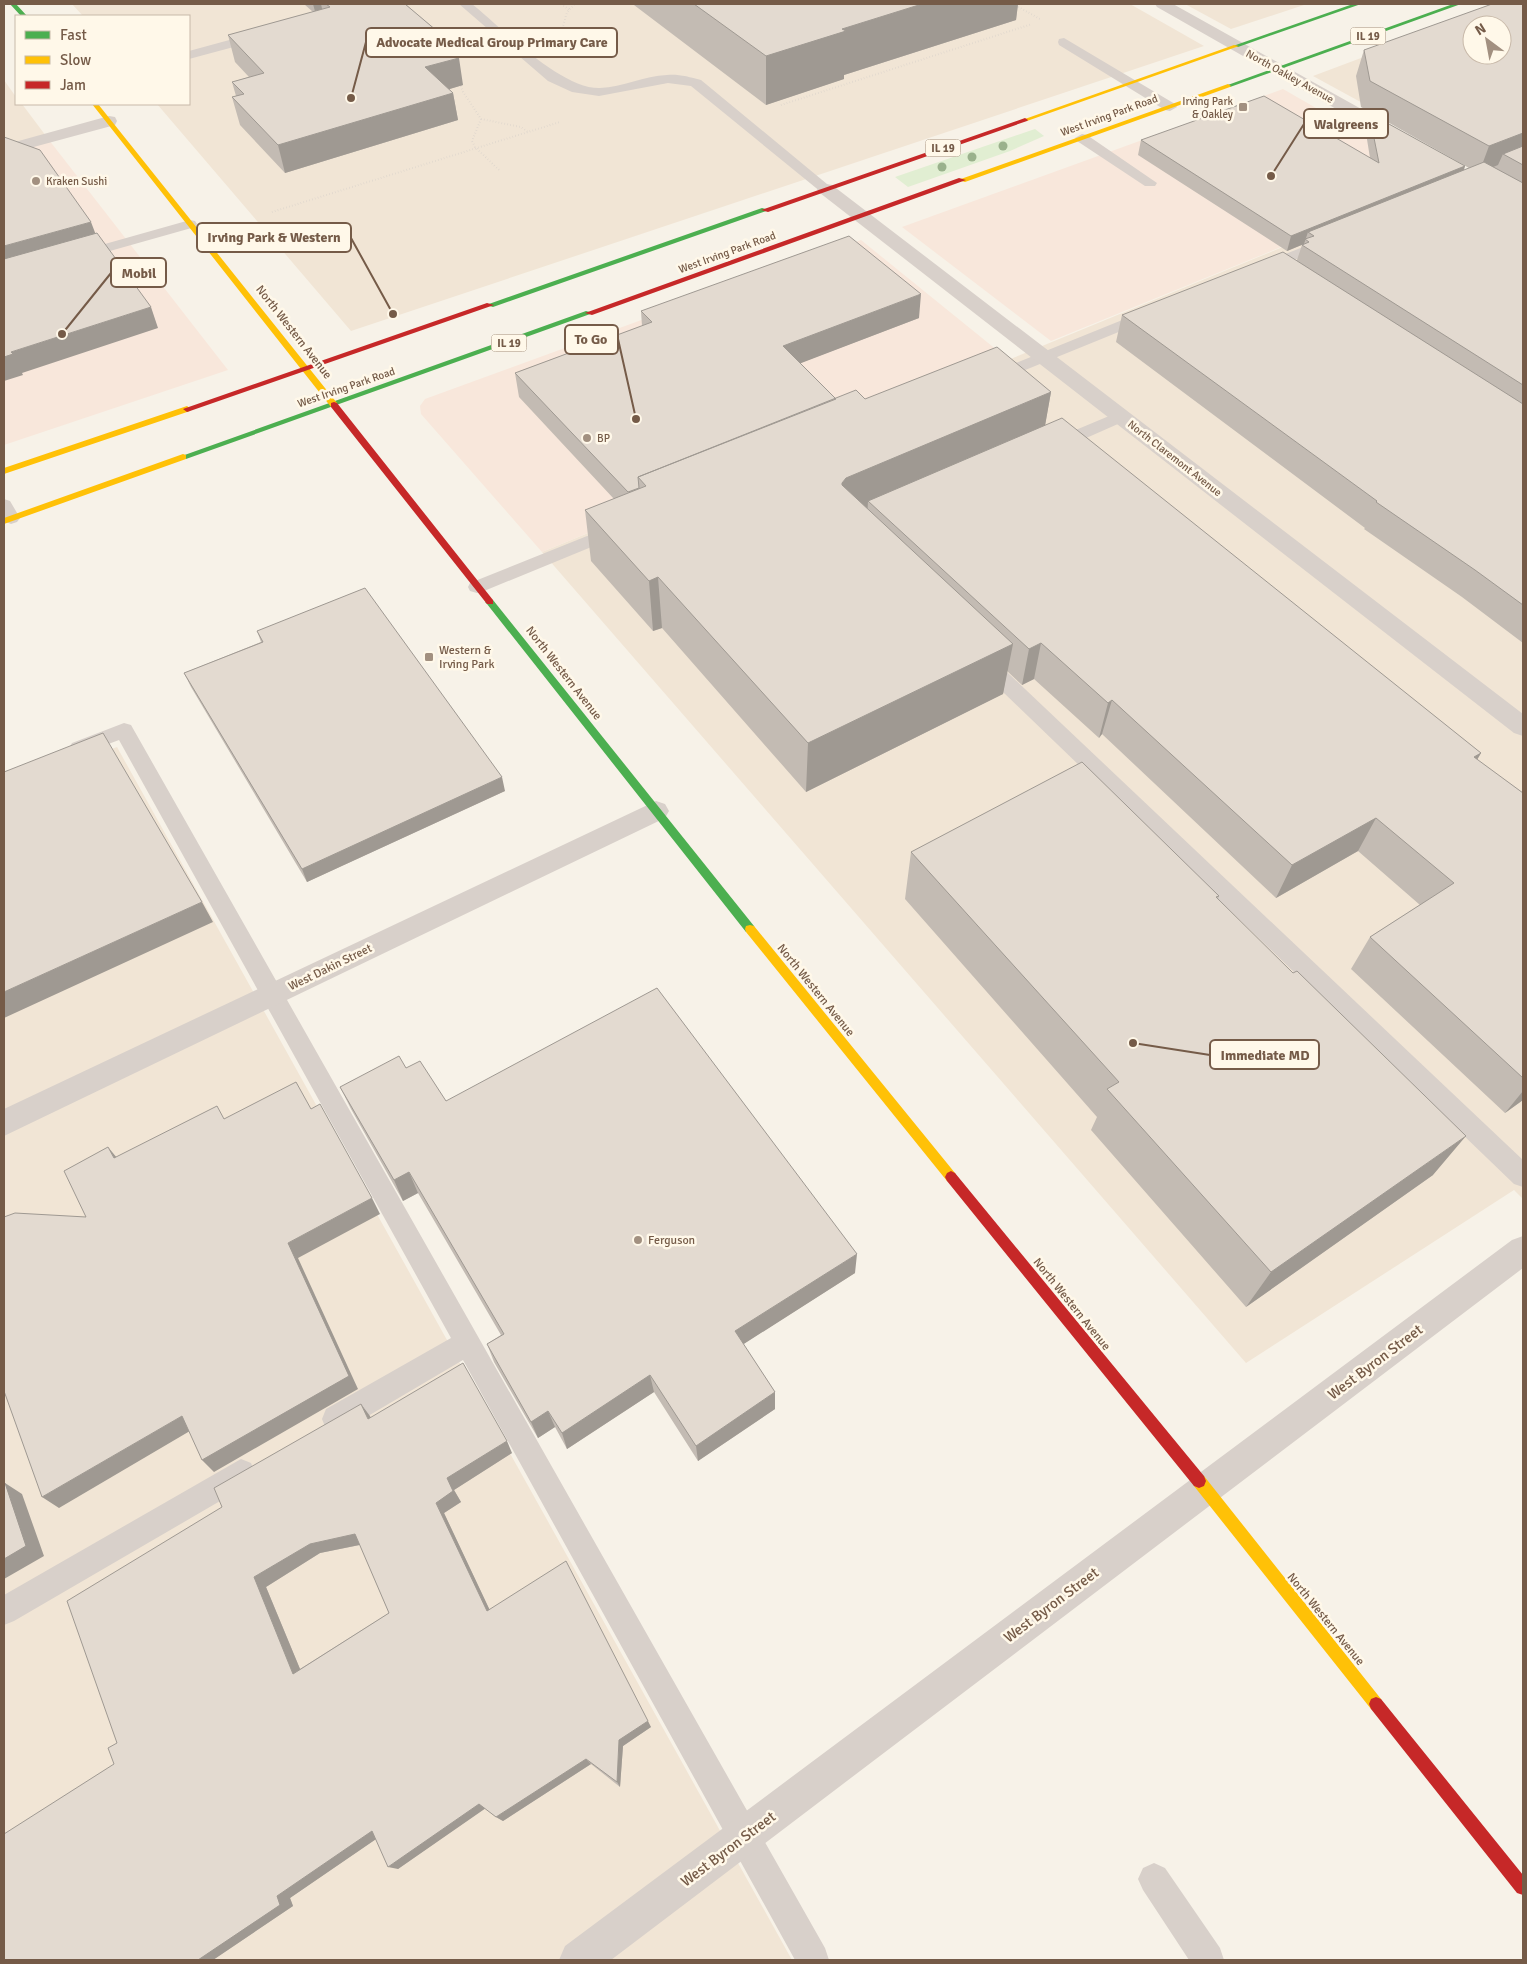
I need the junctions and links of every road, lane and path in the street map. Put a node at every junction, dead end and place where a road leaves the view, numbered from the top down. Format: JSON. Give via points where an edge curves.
{"nodes":[{"id":1,"x":13,"y":4,"type":"edge"},
{"id":2,"x":465,"y":4,"type":"edge"},
{"id":3,"x":560,"y":4,"type":"edge"},
{"id":4,"x":574,"y":4,"type":"edge"},
{"id":5,"x":1013,"y":4,"type":"edge"},
{"id":6,"x":1162,"y":4,"type":"edge"},
{"id":7,"x":1358,"y":4,"type":"edge"},
{"id":8,"x":1458,"y":4,"type":"edge"},
{"id":9,"x":570,"y":10,"type":"junction"},
{"id":10,"x":23,"y":15,"type":"edge"},
{"id":11,"x":434,"y":29,"type":"edge"},
{"id":12,"x":272,"y":32,"type":"edge"},
{"id":13,"x":448,"y":40,"type":"dead end"},
{"id":14,"x":1064,"y":42,"type":"dead end"},
{"id":15,"x":558,"y":44,"type":"dead end"},
{"id":16,"x":1237,"y":46,"type":"junction"},
{"id":17,"x":190,"y":55,"type":"edge"},
{"id":18,"x":1277,"y":68,"type":"junction"},
{"id":19,"x":458,"y":76,"type":"dead end"},
{"id":20,"x":1131,"y":83,"type":"junction"},
{"id":21,"x":96,"y":105,"type":"edge"},
{"id":22,"x":781,"y":105,"type":"dead end"},
{"id":23,"x":1170,"y":107,"type":"junction"},
{"id":24,"x":481,"y":119,"type":"junction"},
{"id":25,"x":564,"y":120,"type":"dead end"},
{"id":26,"x":109,"y":121,"type":"junction"},
{"id":27,"x":528,"y":132,"type":"junction"},
{"id":28,"x":1082,"y":138,"type":"junction"},
{"id":29,"x":475,"y":147,"type":"junction"},
{"id":30,"x":1418,"y":148,"type":"edge"},
{"id":31,"x":4,"y":150,"type":"edge"},
{"id":32,"x":500,"y":170,"type":"dead end"},
{"id":33,"x":1150,"y":183,"type":"dead end"},
{"id":34,"x":826,"y":189,"type":"junction"},
{"id":35,"x":272,"y":212,"type":"dead end"},
{"id":36,"x":862,"y":217,"type":"junction"},
{"id":37,"x":190,"y":224,"type":"junction"},
{"id":38,"x":1341,"y":236,"type":"edge"},
{"id":39,"x":67,"y":259,"type":"edge"},
{"id":40,"x":1270,"y":265,"type":"junction"},
{"id":41,"x":1252,"y":272,"type":"edge"},
{"id":42,"x":1286,"y":276,"type":"edge"},
{"id":43,"x":1162,"y":308,"type":"edge"},
{"id":44,"x":1044,"y":357,"type":"junction"},
{"id":45,"x":306,"y":369,"type":"junction"},
{"id":46,"x":980,"y":383,"type":"edge"},
{"id":47,"x":334,"y":405,"type":"junction"},
{"id":48,"x":1120,"y":416,"type":"junction"},
{"id":49,"x":1039,"y":452,"type":"edge"},
{"id":50,"x":4,"y":471,"type":"edge"},
{"id":51,"x":6,"y":515,"type":"edge"},
{"id":52,"x":629,"y":525,"type":"edge"},
{"id":53,"x":477,"y":586,"type":"junction"},
{"id":54,"x":972,"y":651,"type":"edge"},
{"id":55,"x":1523,"y":727,"type":"edge"},
{"id":56,"x":59,"y":756,"type":"edge"},
{"id":57,"x":656,"y":811,"type":"junction"},
{"id":58,"x":272,"y":994,"type":"junction"},
{"id":59,"x":4,"y":1123,"type":"edge"},
{"id":60,"x":1523,"y":1176,"type":"edge"},
{"id":61,"x":1523,"y":1250,"type":"edge"},
{"id":62,"x":467,"y":1343,"type":"junction"},
{"id":63,"x":313,"y":1432,"type":"edge"},
{"id":64,"x":261,"y":1462,"type":"edge"},
{"id":65,"x":1205,"y":1489,"type":"junction"},
{"id":66,"x":4,"y":1611,"type":"edge"},
{"id":67,"x":744,"y":1837,"type":"junction"},
{"id":68,"x":1154,"y":1879,"type":"dead end"},
{"id":69,"x":1523,"y":1887,"type":"edge"},
{"id":70,"x":579,"y":1960,"type":"edge"},
{"id":71,"x":813,"y":1960,"type":"edge"},
{"id":72,"x":1208,"y":1960,"type":"edge"}],
"edges":[{"from":1,"to":10,"type":"main road"},
{"from":2,"to":34,"type":"lane","via":[[553,78],[569,86],[602,92],[651,80],[685,79],[696,83]]},
{"from":3,"to":9,"type":"path"},
{"from":4,"to":9,"type":"path"},
{"from":5,"to":22,"type":"path","via":[[1043,21]]},
{"from":6,"to":16,"type":"street","name":"North Oakley Avenue"},
{"from":7,"to":16,"type":"main road","name":"West Irving Park Road","number":"IL 19"},
{"from":8,"to":18,"type":"main road","name":"West Irving Park Road","number":"IL 19"},
{"from":9,"to":15,"type":"path"},
{"from":11,"to":13,"type":"path"},
{"from":12,"to":17,"type":"lane"},
{"from":14,"to":20,"type":"lane"},
{"from":16,"to":18,"type":"street","name":"North Oakley Avenue"},
{"from":16,"to":20,"type":"main road","name":"West Irving Park Road","number":"IL 19"},
{"from":18,"to":23,"type":"main road","name":"West Irving Park Road","number":"IL 19"},
{"from":18,"to":30,"type":"street","name":"North Oakley Avenue"},
{"from":19,"to":24,"type":"path"},
{"from":20,"to":23,"type":"lane"},
{"from":20,"to":34,"type":"main road","name":"West Irving Park Road","number":"IL 19"},
{"from":21,"to":26,"type":"main road","name":"North Western Avenue"},
{"from":23,"to":28,"type":"main road","name":"West Irving Park Road","number":"IL 19"},
{"from":24,"to":27,"type":"path","via":[[521,127]]},
{"from":24,"to":29,"type":"path","via":[[472,141]]},
{"from":25,"to":27,"type":"path"},
{"from":26,"to":31,"type":"street"},
{"from":26,"to":37,"type":"main road","name":"North Western Avenue"},
{"from":27,"to":29,"type":"path"},
{"from":28,"to":33,"type":"lane"},
{"from":28,"to":36,"type":"main road","name":"West Irving Park Road","number":"IL 19"},
{"from":29,"to":32,"type":"path"},
{"from":29,"to":35,"type":"path"},
{"from":34,"to":36,"type":"street","name":"North Claremont Avenue"},
{"from":34,"to":45,"type":"main road","name":"West Irving Park Road","number":"IL 19"},
{"from":36,"to":44,"type":"street","name":"North Claremont Avenue"},
{"from":36,"to":47,"type":"main road","name":"West Irving Park Road","number":"IL 19"},
{"from":37,"to":39,"type":"lane"},
{"from":37,"to":45,"type":"main road","name":"North Western Avenue"},
{"from":38,"to":40,"type":"lane"},
{"from":40,"to":41,"type":"lane"},
{"from":40,"to":42,"type":"lane"},
{"from":43,"to":44,"type":"lane"},
{"from":44,"to":46,"type":"lane"},
{"from":44,"to":48,"type":"street","name":"North Claremont Avenue"},
{"from":45,"to":47,"type":"main road","name":"North Western Avenue"},
{"from":45,"to":50,"type":"main road","name":"West Irving Park Road","number":"IL 19"},
{"from":47,"to":51,"type":"main road","name":"West Irving Park Road","number":"IL 19"},
{"from":47,"to":53,"type":"main road","name":"North Western Avenue"},
{"from":48,"to":49,"type":"lane"},
{"from":48,"to":55,"type":"street","name":"North Claremont Avenue"},
{"from":52,"to":53,"type":"lane"},
{"from":53,"to":57,"type":"main road","name":"North Western Avenue"},
{"from":54,"to":60,"type":"lane"},
{"from":56,"to":58,"type":"lane","via":[[124,730]]},
{"from":57,"to":58,"type":"street","name":"West Dakin Street"},
{"from":57,"to":65,"type":"main road","name":"North Western Avenue"},
{"from":58,"to":59,"type":"street","name":"West Dakin Street"},
{"from":58,"to":62,"type":"lane"},
{"from":61,"to":65,"type":"street","name":"West Byron Street"},
{"from":62,"to":63,"type":"lane"},
{"from":62,"to":67,"type":"lane"},
{"from":64,"to":66,"type":"lane"},
{"from":65,"to":67,"type":"street","name":"West Byron Street"},
{"from":65,"to":69,"type":"main road","name":"North Western Avenue"},
{"from":67,"to":70,"type":"street","name":"West Byron Street"},
{"from":67,"to":71,"type":"lane"},
{"from":68,"to":72,"type":"lane"}]}
